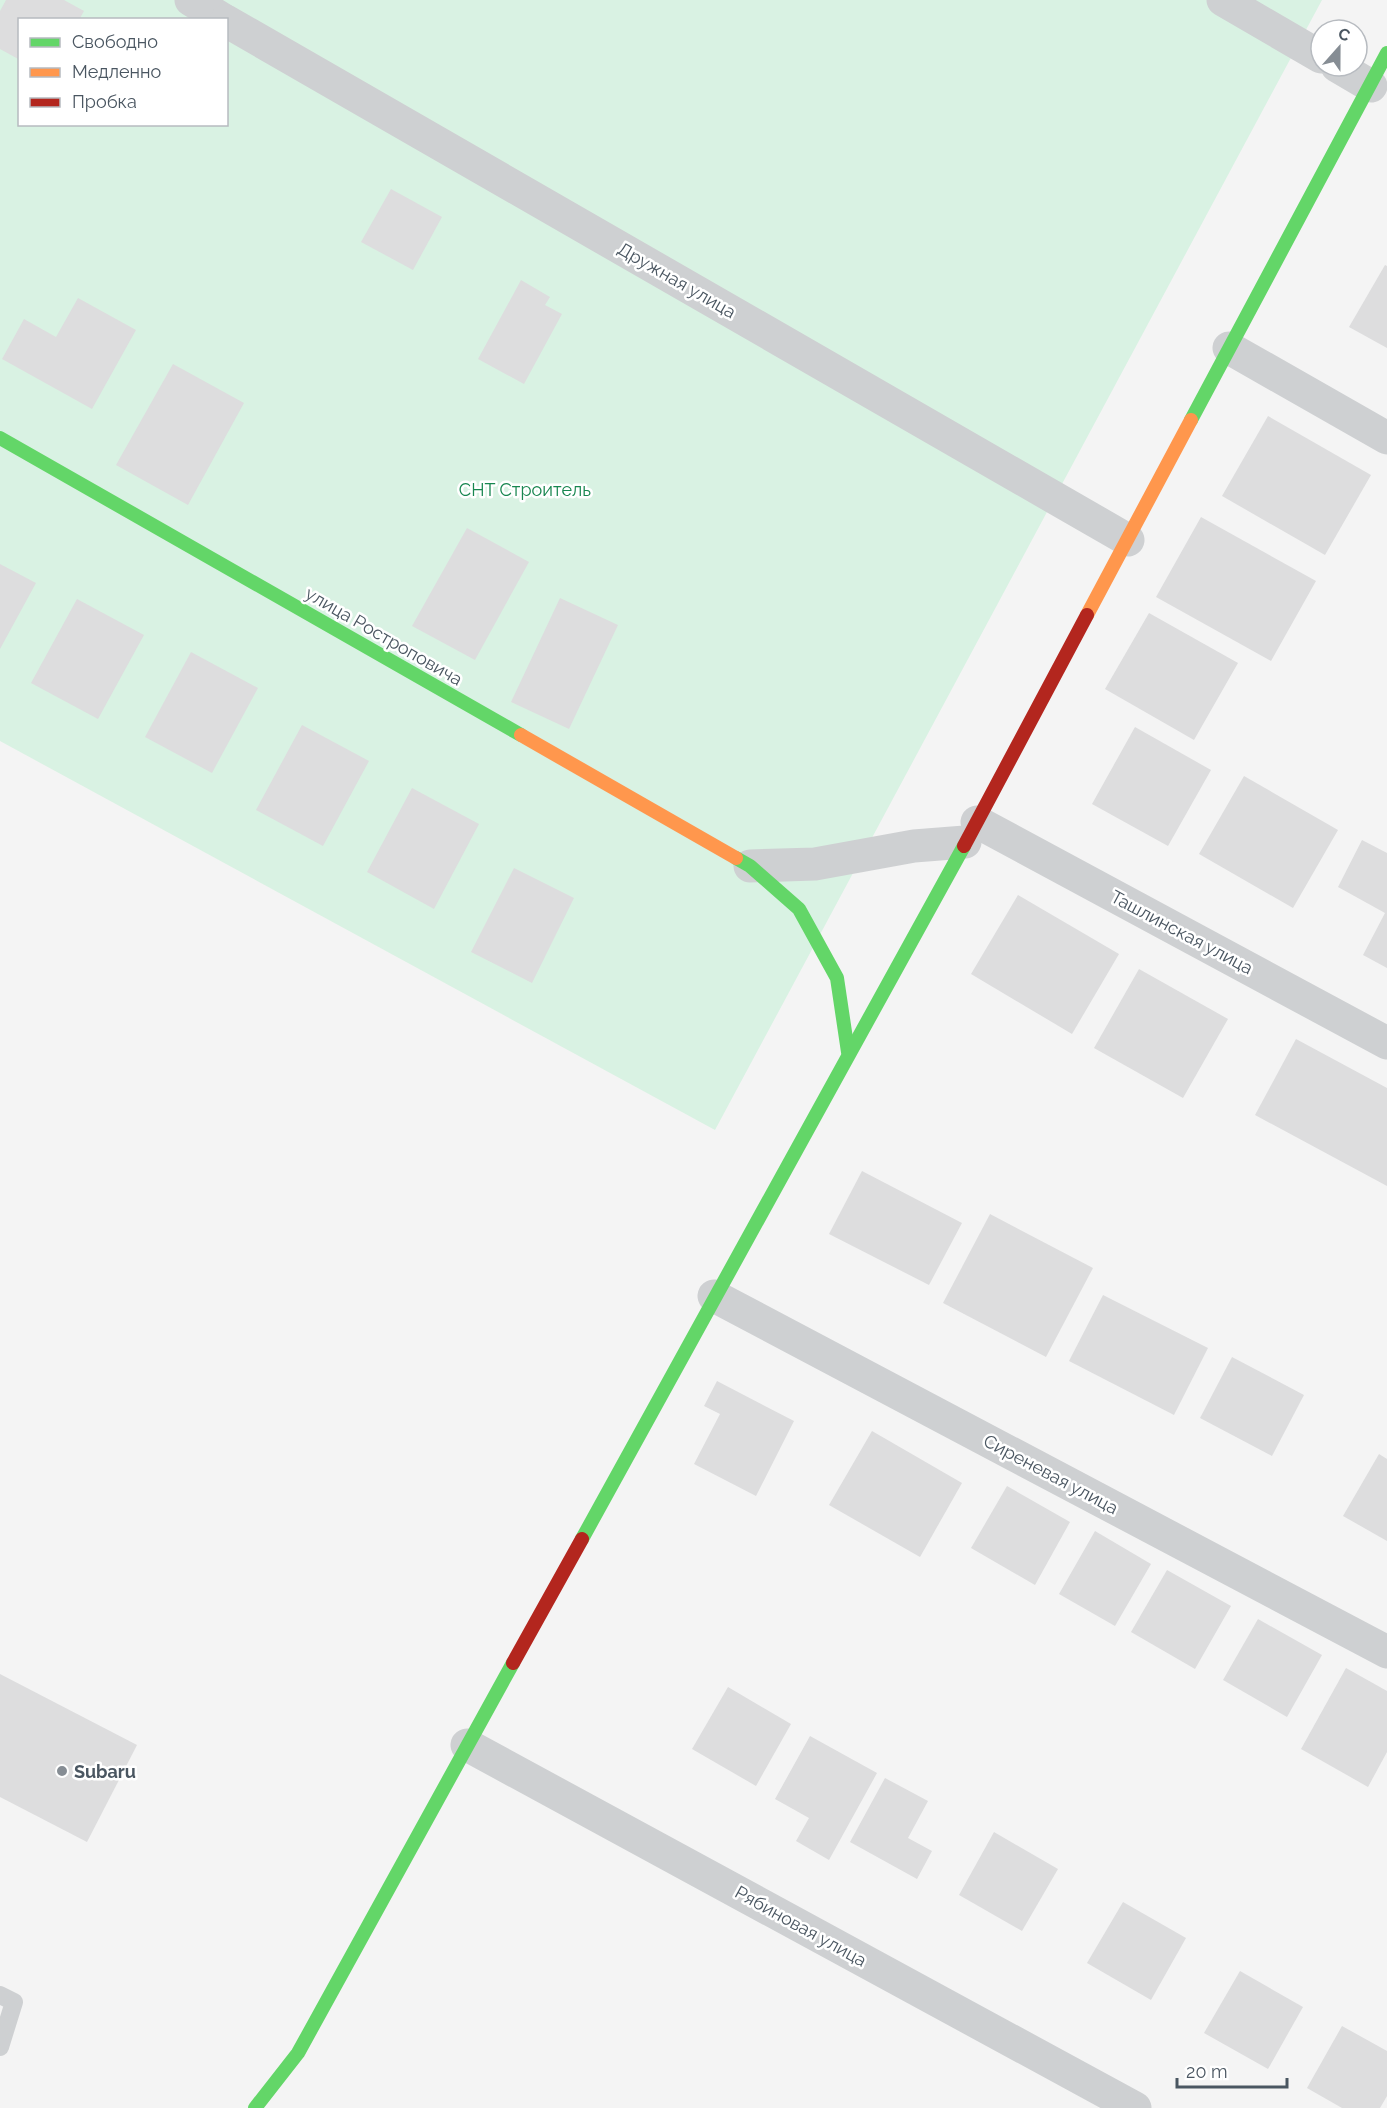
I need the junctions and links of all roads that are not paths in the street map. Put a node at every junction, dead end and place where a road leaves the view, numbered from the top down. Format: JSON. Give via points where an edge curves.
{"nodes":[{"id":1,"x":190,"y":0,"type":"edge"},
{"id":2,"x":1223,"y":0,"type":"edge"},
{"id":3,"x":222,"y":18,"type":"edge"},
{"id":4,"x":228,"y":22,"type":"edge"},
{"id":5,"x":1309,"y":50,"type":"edge"},
{"id":6,"x":1387,"y":53,"type":"edge"},
{"id":7,"x":1357,"y":78,"type":"edge"},
{"id":8,"x":1371,"y":86,"type":"junction"},
{"id":9,"x":1229,"y":348,"type":"junction"},
{"id":10,"x":0,"y":438,"type":"edge"},
{"id":11,"x":1387,"y":438,"type":"edge"},
{"id":12,"x":1128,"y":540,"type":"junction"},
{"id":13,"x":971,"y":832,"type":"junction"},
{"id":14,"x":750,"y":866,"type":"junction"},
{"id":15,"x":1387,"y":1042,"type":"edge"},
{"id":16,"x":848,"y":1052,"type":"junction"},
{"id":17,"x":714,"y":1296,"type":"junction"},
{"id":18,"x":1387,"y":1652,"type":"edge"},
{"id":19,"x":466,"y":1745,"type":"junction"},
{"id":20,"x":0,"y":1995,"type":"edge"},
{"id":21,"x":0,"y":2047,"type":"edge"},
{"id":22,"x":255,"y":2108,"type":"edge"},
{"id":23,"x":1135,"y":2108,"type":"edge"}],
"edges":[{"from":1,"to":3,"type":"street","name":"Дружная улица"},
{"from":2,"to":5,"type":"street"},
{"from":4,"to":12,"type":"street","name":"Дружная улица"},
{"from":6,"to":8,"type":"street"},
{"from":7,"to":8,"type":"street"},
{"from":8,"to":9,"type":"street"},
{"from":9,"to":11,"type":"street"},
{"from":9,"to":12,"type":"street"},
{"from":10,"to":14,"type":"street","name":"улица Ростроповича"},
{"from":12,"to":13,"type":"street"},
{"from":13,"to":14,"type":"street","via":[[815,864]]},
{"from":13,"to":15,"type":"street","name":"Ташлинская улица"},
{"from":13,"to":16,"type":"street"},
{"from":14,"to":16,"type":"street","name":"улица Ростроповича","via":[[799,909],[837,978]]},
{"from":16,"to":17,"type":"street"},
{"from":17,"to":18,"type":"street","name":"Сиреневая улица"},
{"from":17,"to":19,"type":"street"},
{"from":19,"to":22,"type":"street","via":[[298,2053]]},
{"from":19,"to":23,"type":"street","name":"Рябиновая улица"},
{"from":20,"to":21,"type":"lane","via":[[14,2002]]}]}
